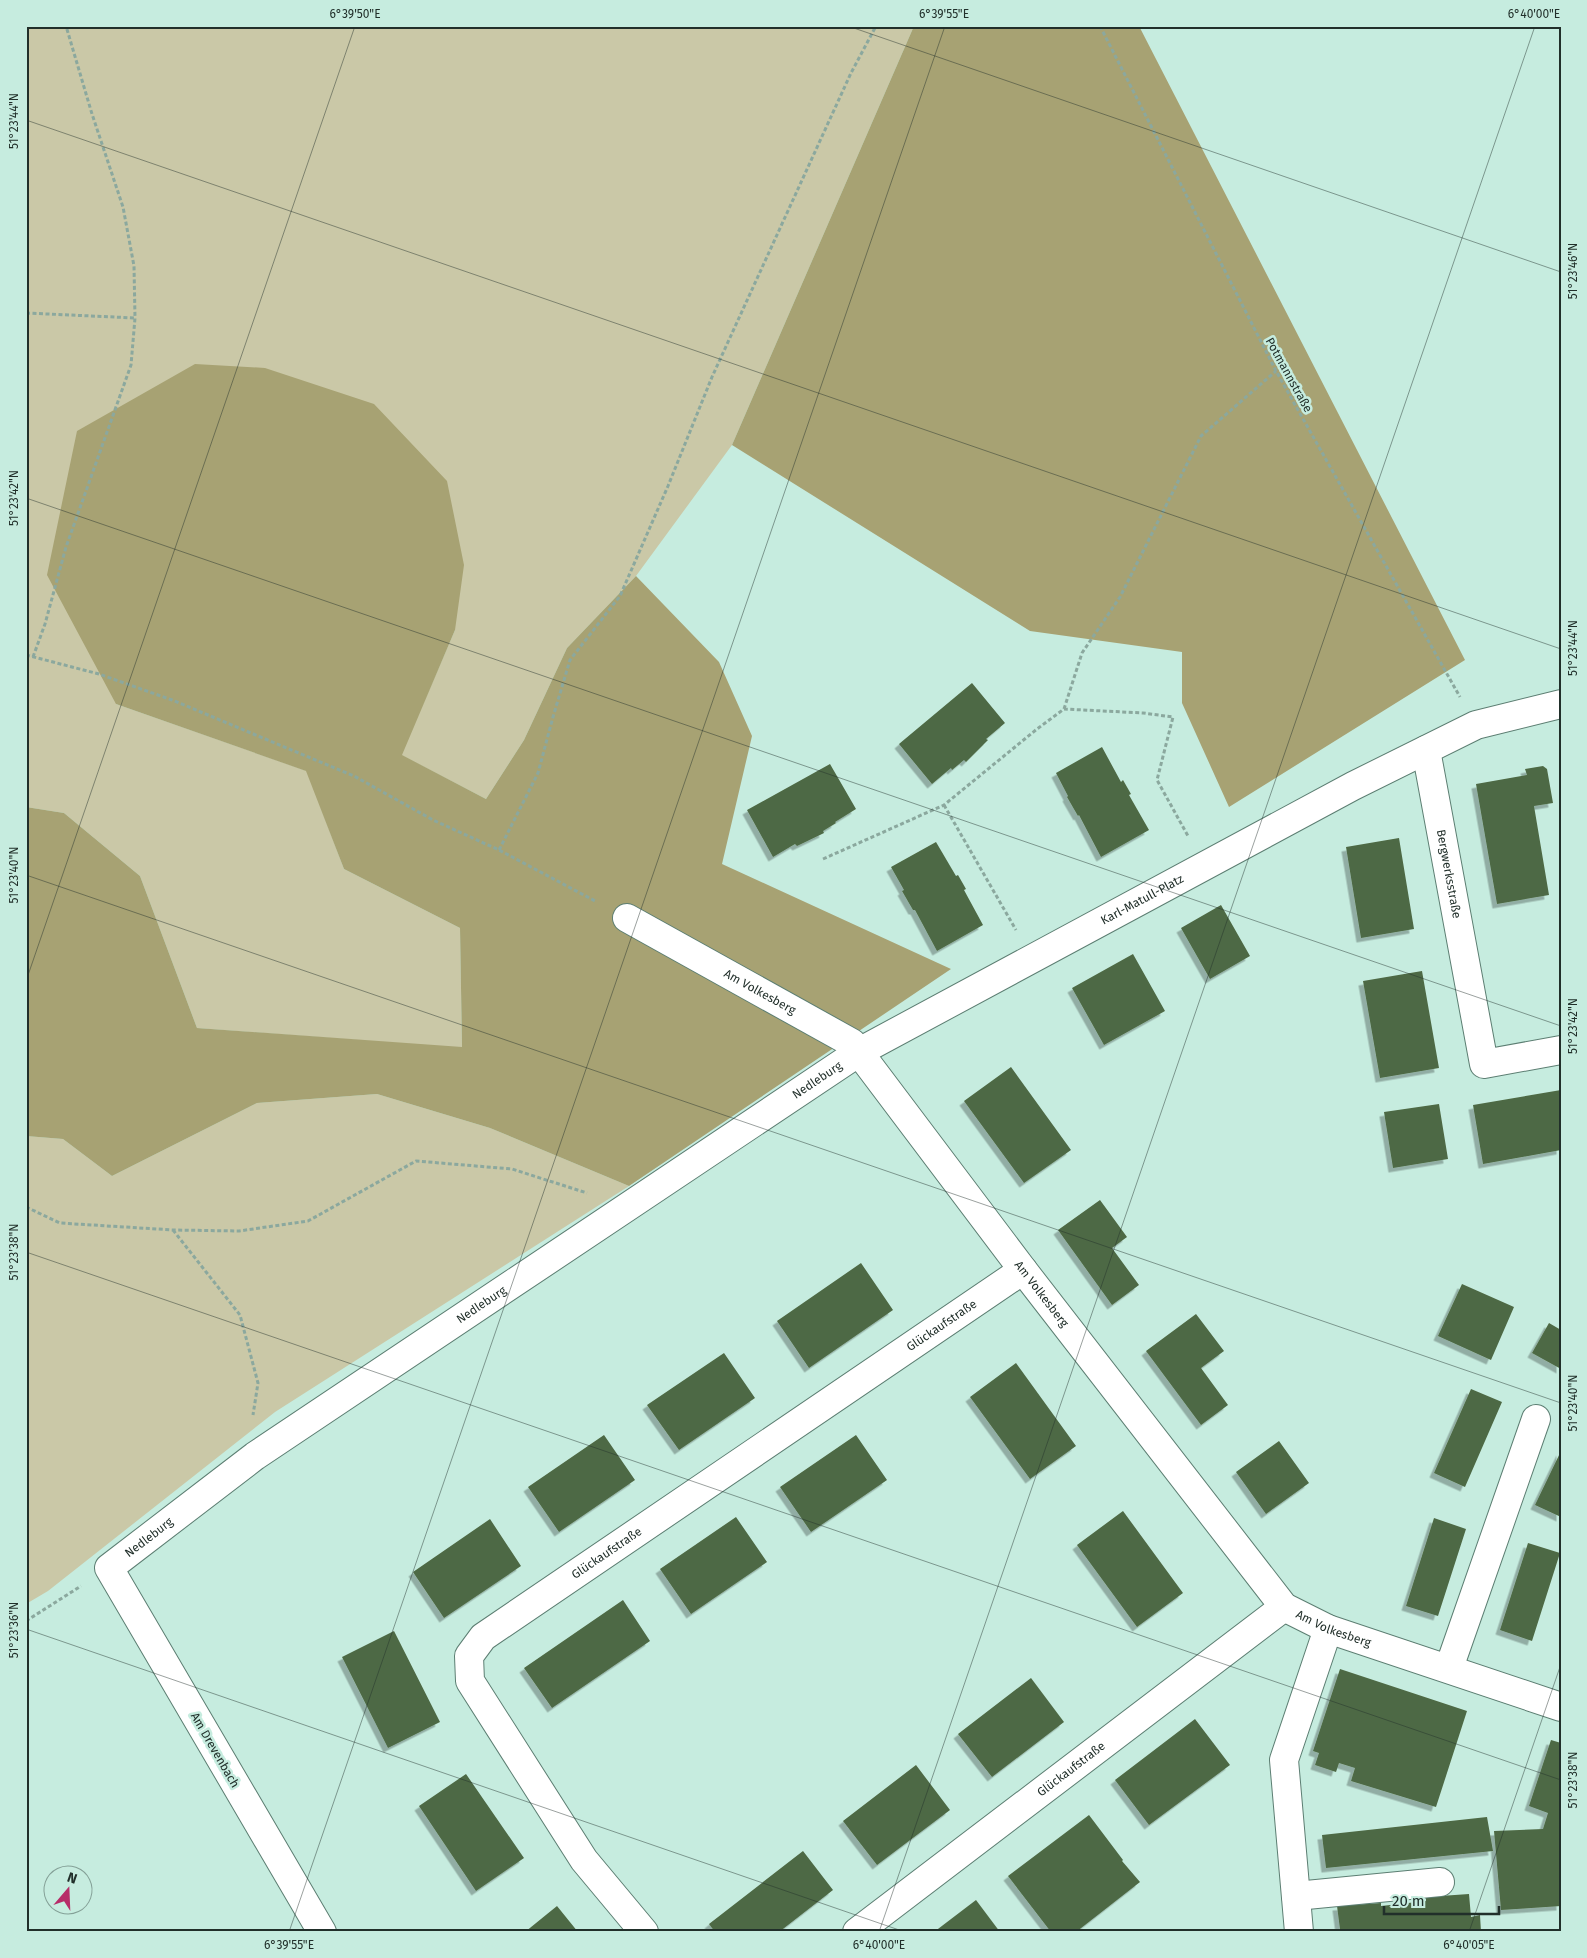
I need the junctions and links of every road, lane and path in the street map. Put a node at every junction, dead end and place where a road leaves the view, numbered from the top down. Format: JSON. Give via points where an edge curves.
{"nodes":[{"id":1,"x":66,"y":26,"type":"edge"},
{"id":2,"x":876,"y":26,"type":"edge"},
{"id":3,"x":1100,"y":26,"type":"edge"},
{"id":4,"x":26,"y":313,"type":"edge"},
{"id":5,"x":135,"y":318,"type":"junction"},
{"id":6,"x":1276,"y":371,"type":"junction"},
{"id":7,"x":26,"y":655,"type":"edge"},
{"id":8,"x":33,"y":657,"type":"junction"},
{"id":9,"x":1561,"y":704,"type":"edge"},
{"id":10,"x":1064,"y":709,"type":"junction"},
{"id":11,"x":1476,"y":725,"type":"junction"},
{"id":12,"x":1426,"y":750,"type":"junction"},
{"id":13,"x":944,"y":805,"type":"junction"},
{"id":14,"x":499,"y":850,"type":"junction"},
{"id":15,"x":823,"y":859,"type":"dead end"},
{"id":16,"x":1204,"y":866,"type":"junction"},
{"id":17,"x":627,"y":918,"type":"joint"},
{"id":18,"x":1033,"y":959,"type":"junction"},
{"id":19,"x":1561,"y":1050,"type":"edge"},
{"id":20,"x":859,"y":1052,"type":"junction"},
{"id":21,"x":26,"y":1207,"type":"edge"},
{"id":22,"x":612,"y":1216,"type":"junction"},
{"id":23,"x":173,"y":1230,"type":"junction"},
{"id":24,"x":1023,"y":1270,"type":"junction"},
{"id":25,"x":1536,"y":1419,"type":"dead end"},
{"id":26,"x":256,"y":1456,"type":"junction"},
{"id":27,"x":109,"y":1568,"type":"junction"},
{"id":28,"x":1284,"y":1607,"type":"junction"},
{"id":29,"x":26,"y":1621,"type":"edge"},
{"id":30,"x":1328,"y":1629,"type":"junction"},
{"id":31,"x":1449,"y":1668,"type":"junction"},
{"id":32,"x":1561,"y":1707,"type":"edge"},
{"id":33,"x":1440,"y":1882,"type":"dead end"},
{"id":34,"x":1296,"y":1896,"type":"junction"},
{"id":35,"x":322,"y":1932,"type":"edge"},
{"id":36,"x":644,"y":1932,"type":"edge"},
{"id":37,"x":858,"y":1932,"type":"edge"},
{"id":38,"x":1299,"y":1932,"type":"edge"}],
"edges":[{"from":1,"to":5,"type":"path","via":[[124,207],[134,266]]},
{"from":2,"to":14,"type":"path","via":[[851,73],[712,377],[620,596],[570,660],[538,773]]},
{"from":3,"to":6,"type":"path","name":"Potmannstraße"},
{"from":4,"to":5,"type":"path"},
{"from":5,"to":8,"type":"path","via":[[131,365],[66,548]]},
{"from":6,"to":10,"type":"path","via":[[1201,436],[1120,597],[1082,653]]},
{"from":6,"to":11,"type":"path","name":"Potmannstraße"},
{"from":7,"to":8,"type":"path"},
{"from":8,"to":14,"type":"path","via":[[100,674],[260,736],[354,776],[434,820]]},
{"from":9,"to":11,"type":"street"},
{"from":10,"to":13,"type":"path"},
{"from":10,"to":16,"type":"path","via":[[1173,717],[1157,780]]},
{"from":11,"to":12,"type":"street"},
{"from":12,"to":16,"type":"street","name":"Karl-Matull-Platz"},
{"from":12,"to":19,"type":"street","name":"Bergwerksstraße","via":[[1484,1064]]},
{"from":13,"to":15,"type":"path"},
{"from":13,"to":18,"type":"path"},
{"from":14,"to":17,"type":"path"},
{"from":16,"to":18,"type":"street","name":"Karl-Matull-Platz"},
{"from":17,"to":20,"type":"street","name":"Am Volkesberg","via":[[852,1043]]},
{"from":18,"to":20,"type":"street","name":"Karl-Matull-Platz"},
{"from":20,"to":22,"type":"street","name":"Nedleburg"},
{"from":20,"to":24,"type":"street","name":"Am Volkesberg"},
{"from":21,"to":23,"type":"path","via":[[60,1223]]},
{"from":22,"to":23,"type":"path","via":[[590,1194],[512,1169],[416,1161],[308,1221],[239,1231]]},
{"from":22,"to":26,"type":"street","name":"Nedleburg"},
{"from":23,"to":26,"type":"path","via":[[240,1315],[258,1383],[248,1443]]},
{"from":24,"to":28,"type":"street","name":"Am Volkesberg"},
{"from":24,"to":36,"type":"street","name":"Glückaufstraße","via":[[483,1637],[470,1656],[470,1681],[584,1860]]},
{"from":25,"to":31,"type":"street"},
{"from":26,"to":27,"type":"street","name":"Nedleburg"},
{"from":27,"to":29,"type":"path"},
{"from":27,"to":35,"type":"street","name":"Am Drevenbach"},
{"from":28,"to":30,"type":"street","name":"Am Volkesberg"},
{"from":28,"to":37,"type":"street","name":"Glückaufstraße"},
{"from":30,"to":31,"type":"street","name":"Am Volkesberg"},
{"from":30,"to":34,"type":"street","via":[[1284,1760]]},
{"from":31,"to":32,"type":"street","name":"Am Volkesberg"},
{"from":33,"to":34,"type":"street"},
{"from":34,"to":38,"type":"street"}]}
